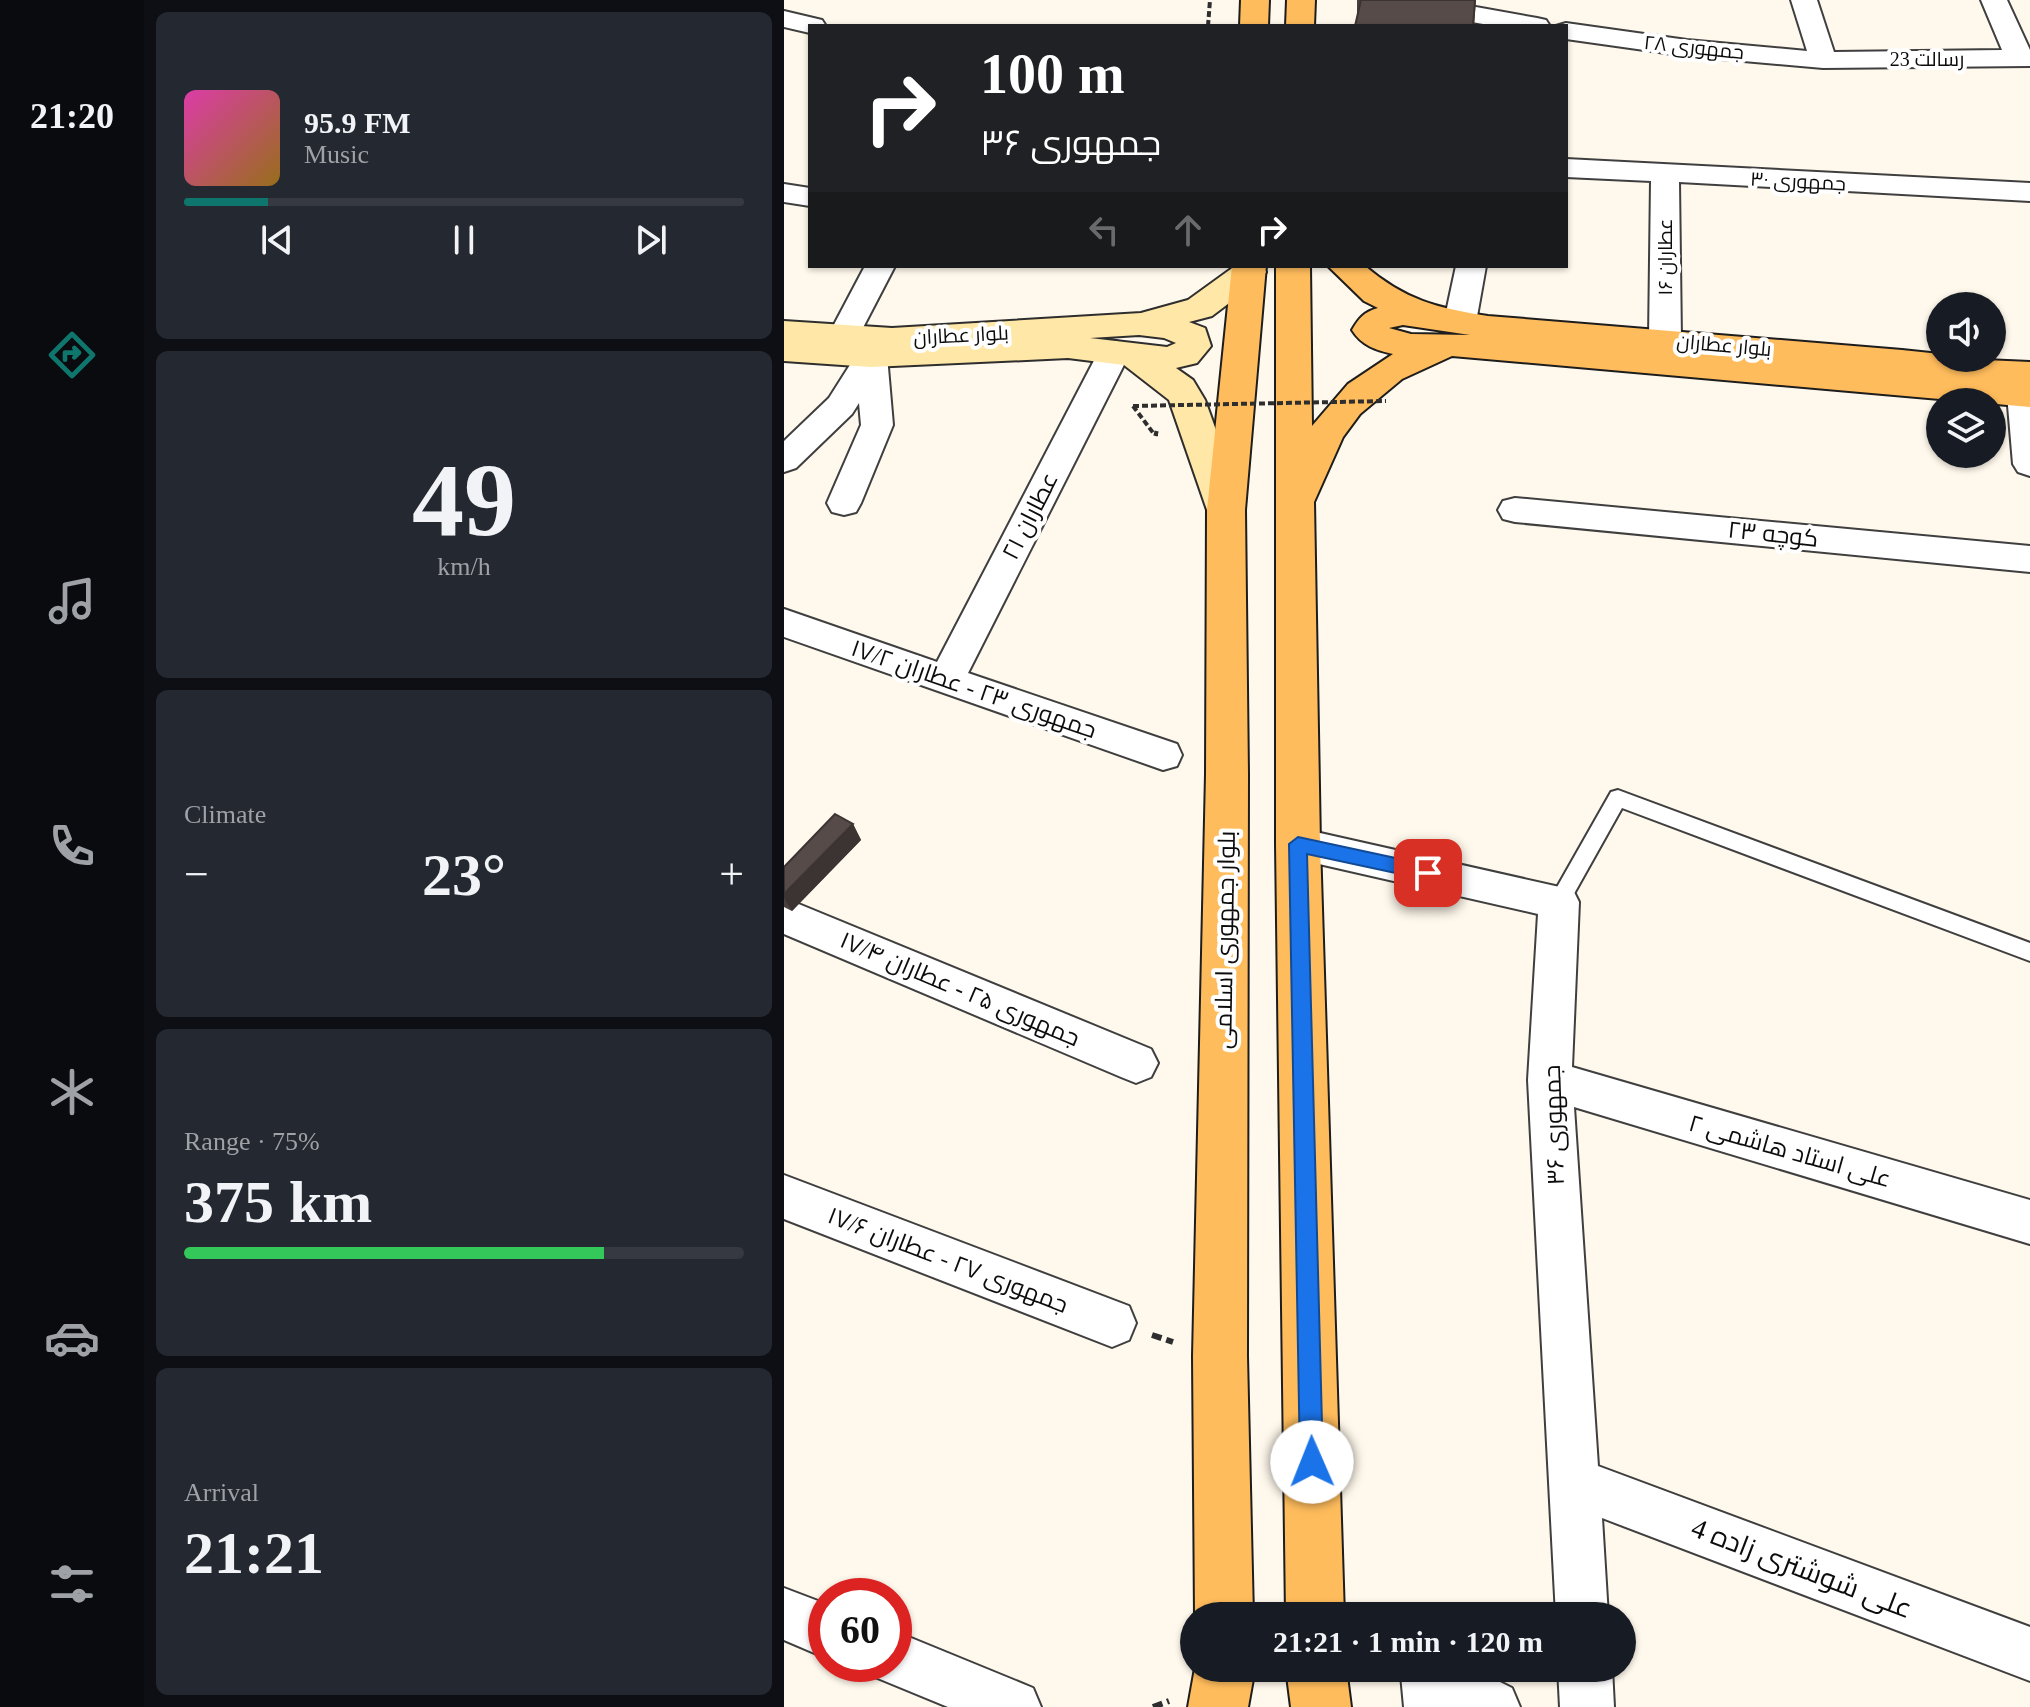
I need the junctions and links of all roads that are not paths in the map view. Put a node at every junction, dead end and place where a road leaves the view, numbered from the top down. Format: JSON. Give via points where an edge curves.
{"nodes":[{"id":1,"x":1255,"y":0,"type":"edge"},
{"id":2,"x":1301,"y":0,"type":"edge"},
{"id":3,"x":1395,"y":0,"type":"edge"},
{"id":4,"x":1574,"y":0,"type":"edge"},
{"id":5,"x":1804,"y":0,"type":"edge"},
{"id":6,"x":1994,"y":0,"type":"edge"},
{"id":7,"x":784,"y":19,"type":"edge"},
{"id":8,"x":1254,"y":24,"type":"edge"},
{"id":9,"x":1300,"y":24,"type":"edge"},
{"id":10,"x":1526,"y":24,"type":"edge"},
{"id":11,"x":1557,"y":24,"type":"edge"},
{"id":12,"x":808,"y":25,"type":"edge"},
{"id":13,"x":1568,"y":31,"type":"edge"},
{"id":14,"x":2025,"y":58,"type":"edge"},
{"id":15,"x":1823,"y":60,"type":"junction"},
{"id":16,"x":1568,"y":168,"type":"edge"},
{"id":17,"x":1665,"y":175,"type":"junction"},
{"id":18,"x":2030,"y":192,"type":"edge"},
{"id":19,"x":784,"y":193,"type":"edge"},
{"id":20,"x":808,"y":197,"type":"edge"},
{"id":21,"x":879,"y":268,"type":"edge"},
{"id":22,"x":1347,"y":268,"type":"edge"},
{"id":23,"x":1471,"y":268,"type":"edge"},
{"id":24,"x":1248,"y":277,"type":"edge"},
{"id":25,"x":1293,"y":278,"type":"edge"},
{"id":26,"x":1419,"y":315,"type":"junction"},
{"id":27,"x":784,"y":332,"type":"edge"},
{"id":28,"x":1460,"y":334,"type":"junction"},
{"id":29,"x":1665,"y":339,"type":"junction"},
{"id":30,"x":1130,"y":344,"type":"junction"},
{"id":31,"x":857,"y":346,"type":"junction"},
{"id":32,"x":784,"y":350,"type":"edge"},
{"id":33,"x":2028,"y":388,"type":"edge"},
{"id":34,"x":784,"y":460,"type":"edge"},
{"id":35,"x":2030,"y":464,"type":"edge"},
{"id":36,"x":844,"y":503,"type":"dead end"},
{"id":37,"x":1295,"y":509,"type":"junction"},
{"id":38,"x":1226,"y":510,"type":"junction"},
{"id":39,"x":1515,"y":510,"type":"dead end"},
{"id":40,"x":2030,"y":559,"type":"edge"},
{"id":41,"x":784,"y":623,"type":"edge"},
{"id":42,"x":946,"y":680,"type":"junction"},
{"id":43,"x":1163,"y":755,"type":"dead end"},
{"id":44,"x":1298,"y":844,"type":"junction"},
{"id":45,"x":1559,"y":902,"type":"junction"},
{"id":46,"x":784,"y":915,"type":"edge"},
{"id":47,"x":2030,"y":952,"type":"edge"},
{"id":48,"x":1136,"y":1063,"type":"dead end"},
{"id":49,"x":1550,"y":1080,"type":"junction"},
{"id":50,"x":784,"y":1197,"type":"edge"},
{"id":51,"x":2030,"y":1222,"type":"edge"},
{"id":52,"x":1112,"y":1323,"type":"road end"},
{"id":53,"x":1574,"y":1482,"type":"junction"},
{"id":54,"x":1224,"y":1602,"type":"edge"},
{"id":55,"x":1315,"y":1602,"type":"edge"},
{"id":56,"x":1581,"y":1602,"type":"edge"},
{"id":57,"x":784,"y":1614,"type":"edge"},
{"id":58,"x":808,"y":1624,"type":"edge"},
{"id":59,"x":2030,"y":1654,"type":"edge"},
{"id":60,"x":912,"y":1665,"type":"edge"},
{"id":61,"x":1586,"y":1682,"type":"edge"},
{"id":62,"x":1014,"y":1707,"type":"edge"},
{"id":63,"x":1431,"y":1707,"type":"edge"},
{"id":64,"x":1493,"y":1707,"type":"edge"},
{"id":65,"x":1587,"y":1707,"type":"edge"}],
"edges":[{"from":1,"to":8,"type":"main road"},
{"from":2,"to":9,"type":"main road"},
{"from":3,"to":10,"type":"street"},
{"from":4,"to":11,"type":"street"},
{"from":5,"to":15,"type":"street"},
{"from":6,"to":14,"type":"street"},
{"from":7,"to":12,"type":"street"},
{"from":13,"to":15,"type":"street","name":"جمهوری ۲۸"},
{"from":14,"to":15,"type":"street","name":"رسالت 23"},
{"from":16,"to":17,"type":"street","name":"جمهوری ۳۰"},
{"from":17,"to":18,"type":"street","name":"جمهوری ۳۰"},
{"from":17,"to":29,"type":"street","name":"عطاران ۱۶"},
{"from":19,"to":20,"type":"street"},
{"from":21,"to":31,"type":"street"},
{"from":22,"to":26,"type":"main road","via":[[1376,293]]},
{"from":23,"to":28,"type":"street"},
{"from":24,"to":25,"type":"main road","via":[[1255,315],[1273,321],[1281,315]]},
{"from":24,"to":30,"type":"main road"},
{"from":24,"to":38,"type":"main road","name":"بلوار جمهوری اسلامی"},
{"from":25,"to":37,"type":"main road"},
{"from":26,"to":28,"type":"main road","name":"بلوار عطاران"},
{"from":26,"to":28,"type":"main road","via":[[1380,317],[1369,330],[1397,343]]},
{"from":27,"to":31,"type":"main road","name":"بلوار عطاران"},
{"from":28,"to":29,"type":"main road","name":"بلوار عطاران"},
{"from":28,"to":33,"type":"main road","name":"بلوار عطاران"},
{"from":28,"to":37,"type":"main road","via":[[1401,363],[1355,398],[1326,436]]},
{"from":29,"to":33,"type":"main road","name":"بلوار عطاران"},
{"from":30,"to":31,"type":"main road","name":"بلوار عطاران"},
{"from":30,"to":38,"type":"main road","via":[[1187,400]]},
{"from":30,"to":42,"type":"street","name":"عطاران ۲۱"},
{"from":31,"to":32,"type":"main road","name":"بلوار عطاران"},
{"from":31,"to":34,"type":"street","via":[[841,406]]},
{"from":31,"to":36,"type":"street","via":[[877,425]]},
{"from":33,"to":35,"type":"street"},
{"from":37,"to":44,"type":"main road"},
{"from":38,"to":54,"type":"main road","name":"بلوار جمهوری اسلامی","via":[[1220,1356]]},
{"from":39,"to":40,"type":"street","name":"کوچه ۲۳"},
{"from":41,"to":42,"type":"street","name":"جمهوری ۲۳ - عطاران ۱۷/۲"},
{"from":42,"to":43,"type":"street","name":"جمهوری ۲۳ - عطاران ۱۷/۲"},
{"from":44,"to":45,"type":"street"},
{"from":44,"to":55,"type":"main road"},
{"from":45,"to":47,"type":"lane","via":[[1618,798]]},
{"from":45,"to":49,"type":"street","name":"جمهوری ۳۶"},
{"from":46,"to":48,"type":"street","name":"جمهوری ۲۵ - عطاران ۱۷/۴"},
{"from":49,"to":51,"type":"street","name":"علی استاد هاشمی ۲"},
{"from":49,"to":53,"type":"street","name":"جمهوری ۳۶"},
{"from":50,"to":52,"type":"street","name":"جمهوری ۲۷ - عطاران ۱۷/۶"},
{"from":53,"to":56,"type":"street","name":"جمهوری ۳۶"},
{"from":53,"to":59,"type":"street","name":"علی شوشتری زاده 4"},
{"from":57,"to":58,"type":"street"},
{"from":60,"to":62,"type":"street"},
{"from":61,"to":65,"type":"street"},
{"from":63,"to":64,"type":"street","via":[[1428,1675]]}]}
